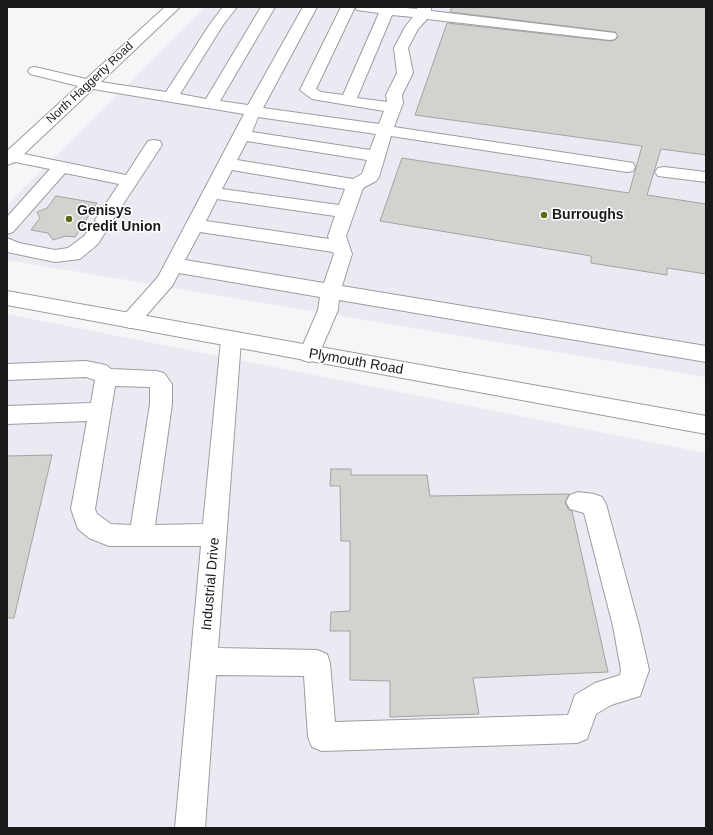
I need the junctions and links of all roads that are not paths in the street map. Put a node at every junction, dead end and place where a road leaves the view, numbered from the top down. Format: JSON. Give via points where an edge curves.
{"nodes":[{"id":1,"x":173,"y":7,"type":"edge"},
{"id":2,"x":230,"y":7,"type":"edge"},
{"id":3,"x":268,"y":7,"type":"edge"},
{"id":4,"x":310,"y":7,"type":"edge"},
{"id":5,"x":348,"y":7,"type":"edge"},
{"id":6,"x":362,"y":7,"type":"edge"},
{"id":7,"x":388,"y":8,"type":"edge"},
{"id":8,"x":424,"y":10,"type":"edge"},
{"id":9,"x":610,"y":36,"type":"dead end"},
{"id":10,"x":35,"y":71,"type":"dead end"},
{"id":11,"x":88,"y":84,"type":"junction"},
{"id":12,"x":170,"y":98,"type":"junction"},
{"id":13,"x":348,"y":101,"type":"junction"},
{"id":14,"x":210,"y":104,"type":"junction"},
{"id":15,"x":393,"y":108,"type":"junction"},
{"id":16,"x":253,"y":111,"type":"junction"},
{"id":17,"x":385,"y":130,"type":"junction"},
{"id":18,"x":242,"y":135,"type":"junction"},
{"id":19,"x":154,"y":145,"type":"dead end"},
{"id":20,"x":377,"y":156,"type":"junction"},
{"id":21,"x":9,"y":158,"type":"edge"},
{"id":22,"x":227,"y":164,"type":"junction"},
{"id":23,"x":627,"y":166,"type":"dead end"},
{"id":24,"x":61,"y":167,"type":"junction"},
{"id":25,"x":664,"y":172,"type":"dead end"},
{"id":26,"x":706,"y":177,"type":"edge"},
{"id":27,"x":130,"y":181,"type":"junction"},
{"id":28,"x":355,"y":185,"type":"junction"},
{"id":29,"x":212,"y":193,"type":"junction"},
{"id":30,"x":345,"y":212,"type":"junction"},
{"id":31,"x":194,"y":225,"type":"junction"},
{"id":32,"x":7,"y":228,"type":"edge"},
{"id":33,"x":7,"y":244,"type":"edge"},
{"id":34,"x":340,"y":247,"type":"junction"},
{"id":35,"x":173,"y":265,"type":"junction"},
{"id":36,"x":331,"y":290,"type":"junction"},
{"id":37,"x":7,"y":298,"type":"edge"},
{"id":38,"x":130,"y":321,"type":"junction"},
{"id":39,"x":231,"y":340,"type":"junction"},
{"id":40,"x":309,"y":354,"type":"junction"},
{"id":41,"x":706,"y":354,"type":"edge"},
{"id":42,"x":7,"y":372,"type":"edge"},
{"id":43,"x":106,"y":377,"type":"junction"},
{"id":44,"x":100,"y":412,"type":"junction"},
{"id":45,"x":7,"y":415,"type":"edge"},
{"id":46,"x":706,"y":425,"type":"edge"},
{"id":47,"x":578,"y":502,"type":"dead end"},
{"id":48,"x":215,"y":535,"type":"junction"},
{"id":49,"x":142,"y":536,"type":"junction"},
{"id":50,"x":204,"y":661,"type":"junction"},
{"id":51,"x":190,"y":828,"type":"edge"}],
"edges":[{"from":1,"to":11,"type":"street","name":"North Haggerty Road"},
{"from":2,"to":12,"type":"street"},
{"from":3,"to":14,"type":"street"},
{"from":4,"to":16,"type":"street"},
{"from":5,"to":13,"type":"street","via":[[308,90],[317,96]]},
{"from":6,"to":7,"type":"street"},
{"from":7,"to":8,"type":"street"},
{"from":7,"to":13,"type":"street"},
{"from":8,"to":9,"type":"street"},
{"from":8,"to":15,"type":"street","via":[[401,48],[405,73],[394,95]]},
{"from":10,"to":11,"type":"street"},
{"from":11,"to":12,"type":"street"},
{"from":11,"to":21,"type":"street","name":"North Haggerty Road"},
{"from":12,"to":14,"type":"street"},
{"from":13,"to":15,"type":"street"},
{"from":14,"to":16,"type":"street"},
{"from":15,"to":17,"type":"street"},
{"from":16,"to":17,"type":"street"},
{"from":16,"to":18,"type":"street"},
{"from":17,"to":20,"type":"street"},
{"from":17,"to":23,"type":"street"},
{"from":18,"to":20,"type":"street"},
{"from":18,"to":22,"type":"street"},
{"from":19,"to":27,"type":"street"},
{"from":20,"to":28,"type":"street","via":[[370,177]]},
{"from":21,"to":24,"type":"street"},
{"from":22,"to":28,"type":"street"},
{"from":22,"to":29,"type":"street"},
{"from":24,"to":27,"type":"street"},
{"from":24,"to":32,"type":"street"},
{"from":25,"to":26,"type":"street"},
{"from":27,"to":33,"type":"street","via":[[91,240],[73,254],[55,256],[14,248]]},
{"from":28,"to":30,"type":"street"},
{"from":29,"to":30,"type":"street"},
{"from":29,"to":31,"type":"street"},
{"from":30,"to":34,"type":"street","via":[[337,236]]},
{"from":31,"to":34,"type":"street"},
{"from":31,"to":35,"type":"street"},
{"from":34,"to":36,"type":"street","via":[[343,254]]},
{"from":35,"to":36,"type":"street"},
{"from":35,"to":38,"type":"street","via":[[165,281]]},
{"from":36,"to":40,"type":"street","via":[[328,310]]},
{"from":36,"to":41,"type":"street"},
{"from":37,"to":38,"type":"street","name":"Plymouth Road"},
{"from":38,"to":39,"type":"street","name":"Plymouth Road"},
{"from":39,"to":40,"type":"street","name":"Plymouth Road"},
{"from":39,"to":48,"type":"street","name":"Industrial Drive"},
{"from":40,"to":46,"type":"street","name":"Plymouth Road"},
{"from":42,"to":43,"type":"street","via":[[86,369],[99,371]]},
{"from":43,"to":44,"type":"street"},
{"from":43,"to":49,"type":"street","via":[[156,379],[161,384],[161,404]]},
{"from":44,"to":45,"type":"street"},
{"from":44,"to":49,"type":"street","via":[[83,509],[86,521],[109,535]]},
{"from":47,"to":50,"type":"street","via":[[594,504],[635,670],[630,686],[605,693],[585,704],[576,729],[322,737],[317,663]]},
{"from":48,"to":49,"type":"street"},
{"from":48,"to":50,"type":"street","name":"Industrial Drive"},
{"from":50,"to":51,"type":"street","name":"Industrial Drive"}]}
